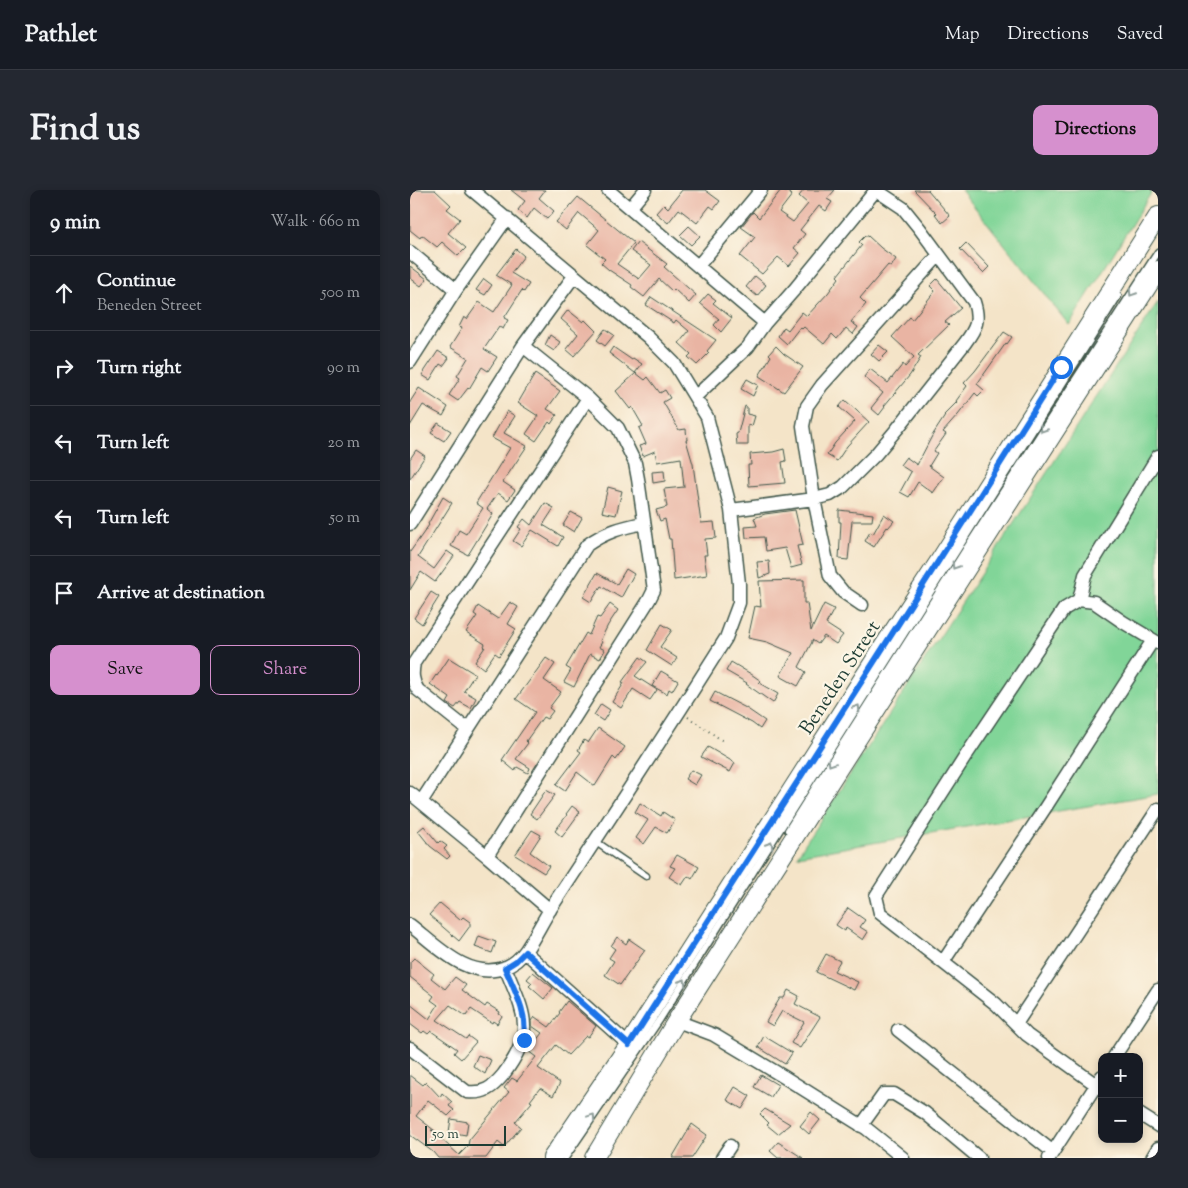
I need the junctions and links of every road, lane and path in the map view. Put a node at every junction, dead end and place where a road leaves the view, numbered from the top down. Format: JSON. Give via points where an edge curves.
{"nodes":[{"id":1,"x":472,"y":190,"type":"edge"},
{"id":2,"x":608,"y":190,"type":"edge"},
{"id":3,"x":645,"y":190,"type":"edge"},
{"id":4,"x":761,"y":190,"type":"edge"},
{"id":5,"x":630,"y":208,"type":"junction"},
{"id":6,"x":1158,"y":216,"type":"edge"},
{"id":7,"x":507,"y":218,"type":"junction"},
{"id":8,"x":410,"y":252,"type":"edge"},
{"id":9,"x":1158,"y":252,"type":"edge"},
{"id":10,"x":939,"y":256,"type":"junction"},
{"id":11,"x":698,"y":266,"type":"junction"},
{"id":12,"x":1158,"y":270,"type":"edge"},
{"id":13,"x":574,"y":276,"type":"junction"},
{"id":14,"x":456,"y":290,"type":"junction"},
{"id":15,"x":1121,"y":291,"type":"dead end"},
{"id":16,"x":765,"y":323,"type":"junction"},
{"id":17,"x":523,"y":346,"type":"junction"},
{"id":18,"x":410,"y":362,"type":"edge"},
{"id":19,"x":696,"y":396,"type":"junction"},
{"id":20,"x":588,"y":398,"type":"junction"},
{"id":21,"x":1158,"y":456,"type":"edge"},
{"id":22,"x":814,"y":499,"type":"junction"},
{"id":23,"x":731,"y":510,"type":"junction"},
{"id":24,"x":644,"y":523,"type":"junction"},
{"id":25,"x":410,"y":524,"type":"edge"},
{"id":26,"x":1079,"y":600,"type":"junction"},
{"id":27,"x":862,"y":605,"type":"dead end"},
{"id":28,"x":1155,"y":641,"type":"edge"},
{"id":29,"x":680,"y":711,"type":"junction"},
{"id":30,"x":467,"y":729,"type":"junction"},
{"id":31,"x":722,"y":741,"type":"dead end"},
{"id":32,"x":410,"y":793,"type":"edge"},
{"id":33,"x":421,"y":802,"type":"junction"},
{"id":34,"x":1158,"y":809,"type":"edge"},
{"id":35,"x":782,"y":841,"type":"dead end"},
{"id":36,"x":596,"y":842,"type":"junction"},
{"id":37,"x":487,"y":856,"type":"junction"},
{"id":38,"x":646,"y":876,"type":"dead end"},
{"id":39,"x":550,"y":910,"type":"junction"},
{"id":40,"x":410,"y":925,"type":"edge"},
{"id":41,"x":525,"y":952,"type":"junction"},
{"id":42,"x":943,"y":962,"type":"junction"},
{"id":43,"x":505,"y":968,"type":"junction"},
{"id":44,"x":1158,"y":990,"type":"edge"},
{"id":45,"x":686,"y":992,"type":"dead end"},
{"id":46,"x":674,"y":1019,"type":"junction"},
{"id":47,"x":1016,"y":1024,"type":"junction"},
{"id":48,"x":898,"y":1030,"type":"dead end"},
{"id":49,"x":629,"y":1045,"type":"junction"},
{"id":50,"x":410,"y":1048,"type":"edge"},
{"id":51,"x":1117,"y":1053,"type":"edge"},
{"id":52,"x":1098,"y":1083,"type":"edge"},
{"id":53,"x":1098,"y":1087,"type":"edge"},
{"id":54,"x":1143,"y":1117,"type":"edge"},
{"id":55,"x":862,"y":1126,"type":"junction"},
{"id":56,"x":1158,"y":1126,"type":"edge"},
{"id":57,"x":730,"y":1146,"type":"dead end"},
{"id":58,"x":1158,"y":1148,"type":"edge"},
{"id":59,"x":1051,"y":1155,"type":"edge"},
{"id":60,"x":552,"y":1158,"type":"edge"},
{"id":61,"x":566,"y":1158,"type":"edge"},
{"id":62,"x":594,"y":1158,"type":"edge"},
{"id":63,"x":722,"y":1158,"type":"edge"},
{"id":64,"x":903,"y":1158,"type":"edge"},
{"id":65,"x":979,"y":1158,"type":"edge"},
{"id":66,"x":1152,"y":1158,"type":"edge"}],
"edges":[{"from":1,"to":7,"type":"street"},
{"from":2,"to":5,"type":"street"},
{"from":3,"to":5,"type":"street"},
{"from":4,"to":11,"type":"street"},
{"from":5,"to":11,"type":"street"},
{"from":6,"to":49,"type":"main road","name":"Beneden Street"},
{"from":7,"to":13,"type":"street"},
{"from":7,"to":14,"type":"street"},
{"from":8,"to":14,"type":"street"},
{"from":9,"to":35,"type":"lane","one_way":true},
{"from":10,"to":16,"type":"street","via":[[902,208],[876,190]]},
{"from":10,"to":22,"type":"street","via":[[822,385],[808,406],[803,426]]},
{"from":10,"to":22,"type":"street","via":[[974,302],[978,314],[975,329],[876,454],[843,486],[830,495]]},
{"from":11,"to":16,"type":"street"},
{"from":12,"to":46,"type":"main road"},
{"from":13,"to":17,"type":"street"},
{"from":13,"to":19,"type":"street","via":[[648,337],[674,363]]},
{"from":14,"to":18,"type":"street"},
{"from":61,"to":15,"type":"lane","one_way":true,"via":[[660,1019]]},
{"from":16,"to":19,"type":"street","via":[[748,347]]},
{"from":17,"to":20,"type":"street"},
{"from":17,"to":25,"type":"street"},
{"from":19,"to":23,"type":"street","via":[[707,417]]},
{"from":20,"to":24,"type":"street","via":[[618,428],[636,463]]},
{"from":20,"to":30,"type":"street","via":[[414,663],[412,672],[418,690]]},
{"from":21,"to":26,"type":"street","via":[[1084,575]]},
{"from":22,"to":23,"type":"street"},
{"from":22,"to":27,"type":"street","via":[[830,576],[843,592]]},
{"from":23,"to":29,"type":"street","via":[[739,603],[726,638]]},
{"from":24,"to":30,"type":"street","via":[[599,536],[587,545]]},
{"from":24,"to":37,"type":"street","via":[[654,590]]},
{"from":26,"to":28,"type":"street","via":[[1094,602]]},
{"from":26,"to":42,"type":"street","via":[[1064,609],[876,896],[880,913]]},
{"from":28,"to":42,"type":"street"},
{"from":29,"to":31,"type":"path"},
{"from":29,"to":36,"type":"street"},
{"from":30,"to":33,"type":"street"},
{"from":32,"to":33,"type":"street"},
{"from":33,"to":37,"type":"street"},
{"from":34,"to":47,"type":"street"},
{"from":36,"to":38,"type":"lane"},
{"from":36,"to":39,"type":"street"},
{"from":37,"to":39,"type":"street"},
{"from":39,"to":41,"type":"street"},
{"from":40,"to":43,"type":"street","via":[[457,962],[475,968]]},
{"from":41,"to":43,"type":"street"},
{"from":41,"to":49,"type":"street"},
{"from":42,"to":47,"type":"street"},
{"from":43,"to":50,"type":"street","via":[[522,1009],[525,1031],[515,1059],[487,1091],[466,1092]]},
{"from":44,"to":51,"type":"street"},
{"from":45,"to":46,"type":"lane"},
{"from":46,"to":55,"type":"street","via":[[714,1035]]},
{"from":46,"to":62,"type":"main road"},
{"from":47,"to":52,"type":"street","via":[[1027,1035]]},
{"from":48,"to":59,"type":"street"},
{"from":49,"to":60,"type":"main road","name":"Beneden Street"},
{"from":53,"to":59,"type":"street"},
{"from":54,"to":56,"type":"street"},
{"from":55,"to":64,"type":"street"},
{"from":55,"to":65,"type":"street","via":[[884,1094],[894,1094],[925,1113]]},
{"from":57,"to":63,"type":"street"},
{"from":58,"to":66,"type":"street"}]}
